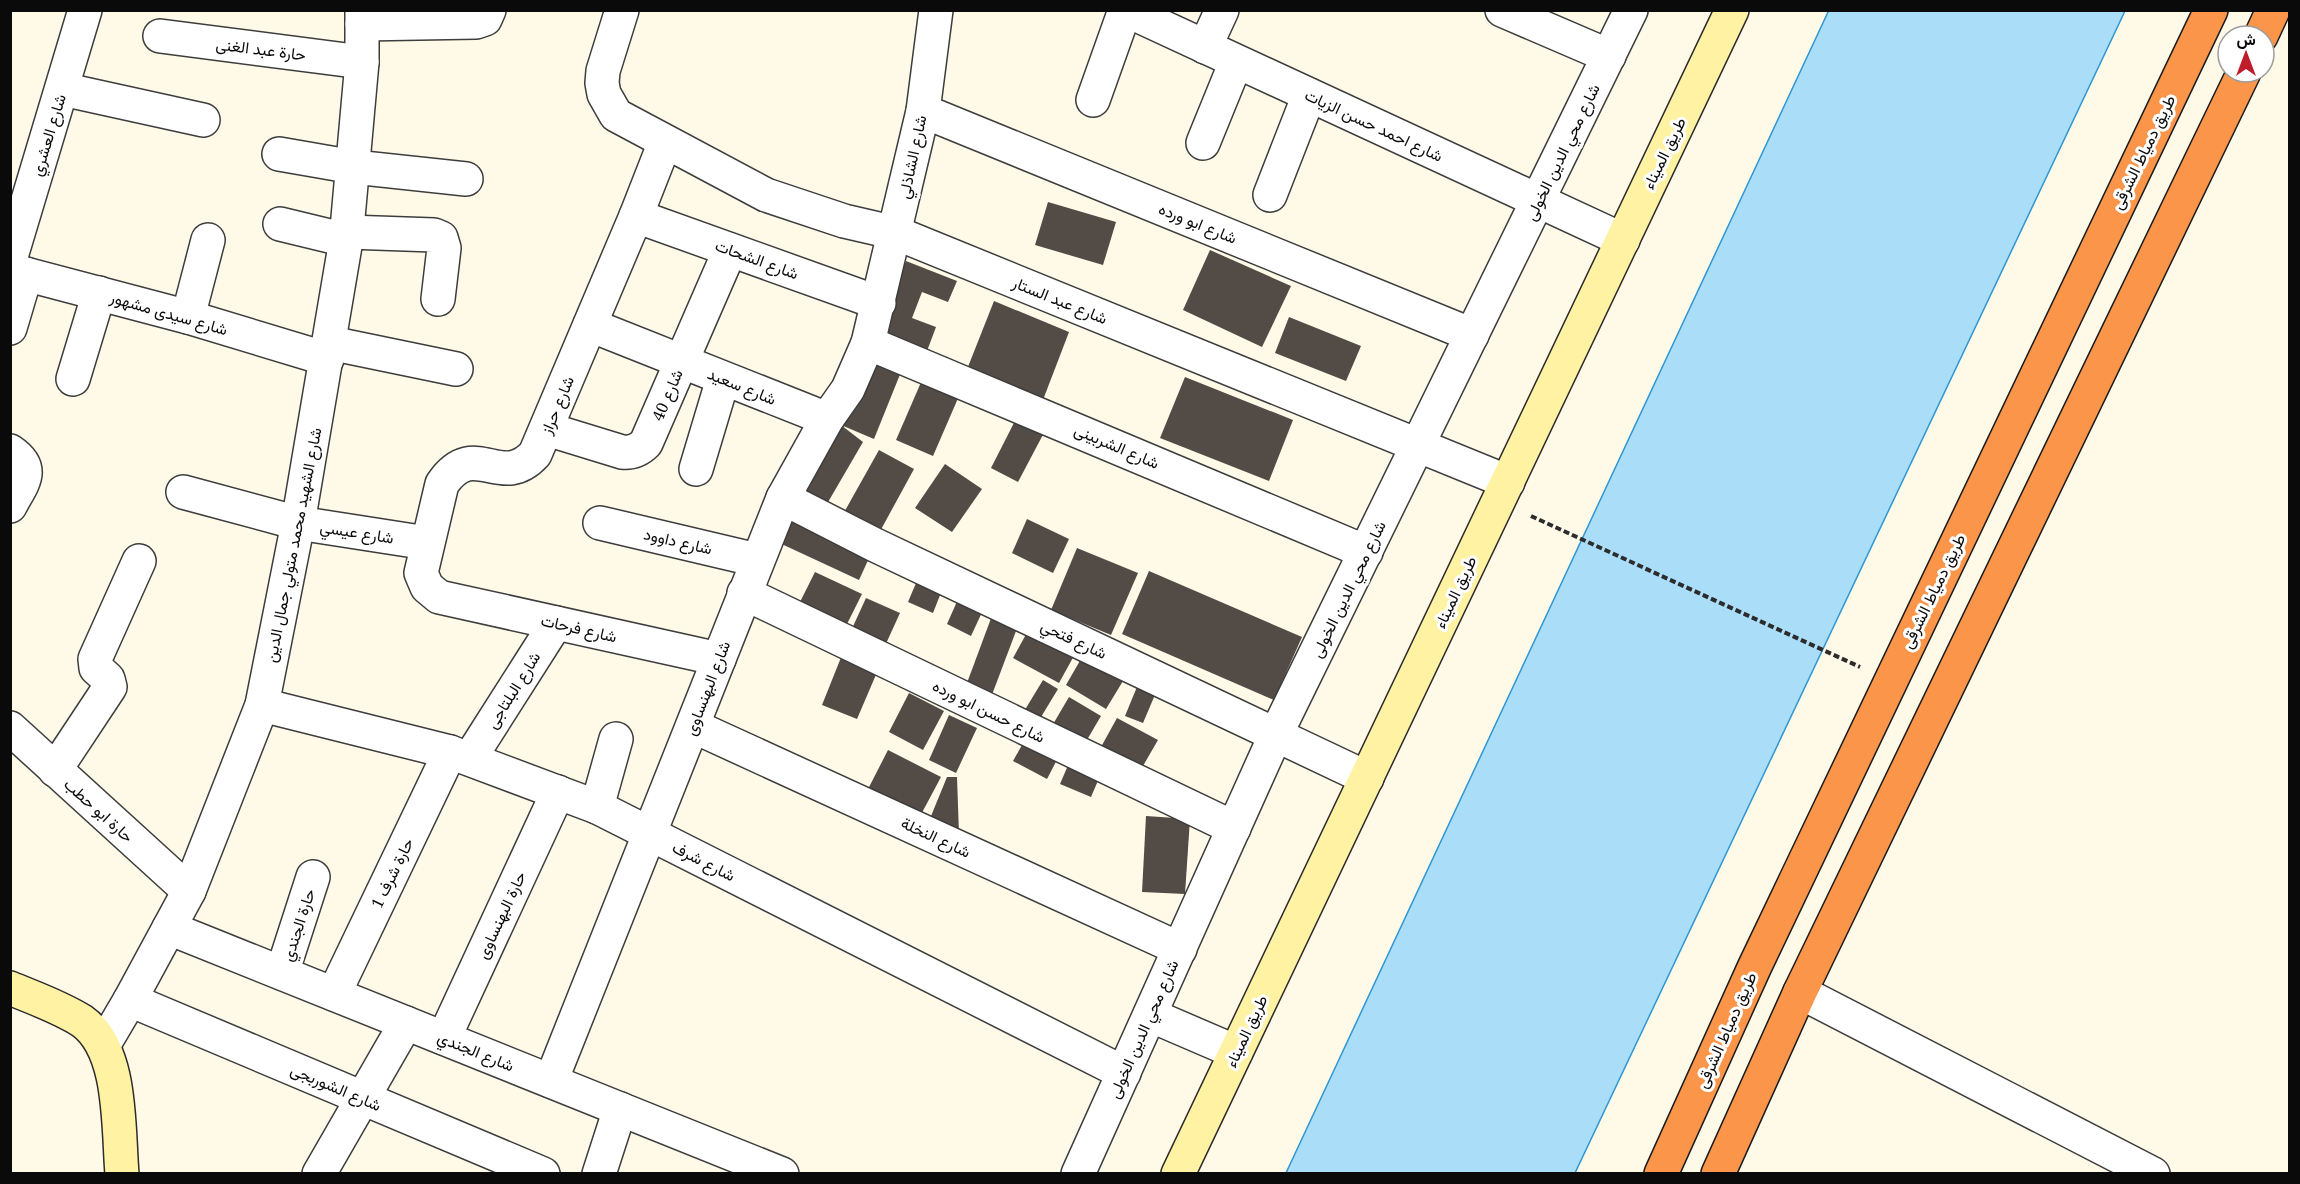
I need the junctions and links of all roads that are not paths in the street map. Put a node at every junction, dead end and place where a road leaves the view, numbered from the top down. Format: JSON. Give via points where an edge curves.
{"nodes":[{"id":1,"x":489,"y":10,"type":"edge"},
{"id":2,"x":622,"y":10,"type":"edge"},
{"id":3,"x":936,"y":10,"type":"edge"},
{"id":4,"x":1125,"y":10,"type":"edge"},
{"id":5,"x":1222,"y":10,"type":"edge"},
{"id":6,"x":1502,"y":10,"type":"edge"},
{"id":7,"x":1631,"y":10,"type":"edge"},
{"id":8,"x":2211,"y":10,"type":"edge"},
{"id":9,"x":2273,"y":10,"type":"edge"},
{"id":10,"x":1730,"y":11,"type":"edge"},
{"id":11,"x":81,"y":12,"type":"edge"},
{"id":12,"x":362,"y":17,"type":"edge"},
{"id":13,"x":2267,"y":24,"type":"edge"},
{"id":14,"x":160,"y":36,"type":"dead end"},
{"id":15,"x":1205,"y":47,"type":"junction"},
{"id":16,"x":1609,"y":56,"type":"junction"},
{"id":17,"x":362,"y":62,"type":"junction"},
{"id":18,"x":1236,"y":62,"type":"junction"},
{"id":19,"x":2238,"y":84,"type":"edge"},
{"id":20,"x":62,"y":89,"type":"junction"},
{"id":21,"x":1309,"y":95,"type":"junction"},
{"id":22,"x":1093,"y":100,"type":"dead end"},
{"id":23,"x":923,"y":111,"type":"junction"},
{"id":24,"x":203,"y":120,"type":"dead end"},
{"id":25,"x":665,"y":142,"type":"junction"},
{"id":26,"x":1203,"y":143,"type":"dead end"},
{"id":27,"x":279,"y":154,"type":"dead end"},
{"id":28,"x":354,"y":167,"type":"junction"},
{"id":29,"x":466,"y":178,"type":"dead end"},
{"id":30,"x":1270,"y":195,"type":"dead end"},
{"id":31,"x":1538,"y":201,"type":"junction"},
{"id":32,"x":636,"y":216,"type":"junction"},
{"id":33,"x":280,"y":224,"type":"dead end"},
{"id":34,"x":896,"y":233,"type":"junction"},
{"id":35,"x":347,"y":236,"type":"junction"},
{"id":36,"x":208,"y":240,"type":"dead end"},
{"id":37,"x":1623,"y":240,"type":"junction"},
{"id":38,"x":730,"y":250,"type":"junction"},
{"id":39,"x":16,"y":268,"type":"edge"},
{"id":40,"x":99,"y":293,"type":"junction"},
{"id":41,"x":438,"y":299,"type":"dead end"},
{"id":42,"x":879,"y":303,"type":"junction"},
{"id":43,"x":188,"y":318,"type":"junction"},
{"id":44,"x":590,"y":325,"type":"junction"},
{"id":45,"x":10,"y":328,"type":"edge"},
{"id":46,"x":1472,"y":335,"type":"junction"},
{"id":47,"x":868,"y":343,"type":"junction"},
{"id":48,"x":328,"y":351,"type":"junction"},
{"id":49,"x":681,"y":361,"type":"junction"},
{"id":50,"x":456,"y":369,"type":"dead end"},
{"id":51,"x":73,"y":379,"type":"dead end"},
{"id":52,"x":723,"y":379,"type":"junction"},
{"id":53,"x":827,"y":419,"type":"junction"},
{"id":54,"x":547,"y":429,"type":"junction"},
{"id":55,"x":1418,"y":445,"type":"junction"},
{"id":56,"x":10,"y":451,"type":"edge"},
{"id":57,"x":696,"y":469,"type":"dead end"},
{"id":58,"x":1503,"y":491,"type":"junction"},
{"id":59,"x":183,"y":492,"type":"dead end"},
{"id":60,"x":783,"y":498,"type":"junction"},
{"id":61,"x":10,"y":506,"type":"edge"},
{"id":62,"x":298,"y":522,"type":"junction"},
{"id":63,"x":600,"y":523,"type":"dead end"},
{"id":64,"x":427,"y":543,"type":"junction"},
{"id":65,"x":1366,"y":552,"type":"junction"},
{"id":66,"x":757,"y":560,"type":"junction"},
{"id":67,"x":139,"y":561,"type":"dead end"},
{"id":68,"x":744,"y":593,"type":"junction"},
{"id":69,"x":440,"y":597,"type":"joint"},
{"id":70,"x":556,"y":622,"type":"junction"},
{"id":71,"x":719,"y":659,"type":"junction"},
{"id":72,"x":262,"y":705,"type":"junction"},
{"id":73,"x":693,"y":726,"type":"junction"},
{"id":74,"x":10,"y":728,"type":"edge"},
{"id":75,"x":1276,"y":734,"type":"junction"},
{"id":76,"x":616,"y":739,"type":"dead end"},
{"id":77,"x":460,"y":755,"type":"junction"},
{"id":78,"x":55,"y":770,"type":"junction"},
{"id":79,"x":1367,"y":778,"type":"junction"},
{"id":80,"x":558,"y":792,"type":"junction"},
{"id":81,"x":597,"y":807,"type":"junction"},
{"id":82,"x":1234,"y":828,"type":"junction"},
{"id":83,"x":651,"y":834,"type":"junction"},
{"id":84,"x":313,"y":877,"type":"dead end"},
{"id":85,"x":189,"y":891,"type":"junction"},
{"id":86,"x":169,"y":928,"type":"junction"},
{"id":87,"x":1179,"y":949,"type":"junction"},
{"id":88,"x":282,"y":973,"type":"junction"},
{"id":89,"x":10,"y":988,"type":"edge"},
{"id":90,"x":1800,"y":992,"type":"junction"},
{"id":91,"x":334,"y":994,"type":"junction"},
{"id":92,"x":130,"y":1000,"type":"junction"},
{"id":93,"x":1150,"y":1015,"type":"junction"},
{"id":94,"x":406,"y":1023,"type":"junction"},
{"id":95,"x":444,"y":1038,"type":"junction"},
{"id":96,"x":103,"y":1046,"type":"junction"},
{"id":97,"x":1236,"y":1052,"type":"junction"},
{"id":98,"x":1124,"y":1073,"type":"junction"},
{"id":99,"x":551,"y":1081,"type":"junction"},
{"id":100,"x":362,"y":1098,"type":"junction"},
{"id":101,"x":620,"y":1108,"type":"junction"},
{"id":102,"x":323,"y":1172,"type":"edge"},
{"id":103,"x":122,"y":1173,"type":"edge"},
{"id":104,"x":543,"y":1173,"type":"edge"},
{"id":105,"x":599,"y":1173,"type":"edge"},
{"id":106,"x":782,"y":1173,"type":"edge"},
{"id":107,"x":1078,"y":1173,"type":"edge"},
{"id":108,"x":1178,"y":1173,"type":"edge"},
{"id":109,"x":1661,"y":1173,"type":"edge"},
{"id":110,"x":1718,"y":1173,"type":"edge"},
{"id":111,"x":2153,"y":1173,"type":"edge"}],
"edges":[{"from":1,"to":12,"type":"street","via":[[485,19],[476,22]]},
{"from":2,"to":25,"type":"street","name":"شارع عبد الستار","via":[[603,71],[604,94],[616,115]]},
{"from":3,"to":23,"type":"street","name":"شارع الشاذلي"},
{"from":4,"to":15,"type":"street","name":"شارع احمد حسن الزيات"},
{"from":4,"to":22,"type":"street"},
{"from":5,"to":15,"type":"street"},
{"from":6,"to":16,"type":"street"},
{"from":7,"to":16,"type":"street","name":"شارع محي الدين الخولى"},
{"from":8,"to":109,"type":"highway","name":"طريق دمياط الشرقى","via":[[1754,968]]},
{"from":9,"to":13,"type":"highway"},
{"from":10,"to":37,"type":"street","name":"طريق الميناء"},
{"from":11,"to":20,"type":"street","name":"شارع العشري"},
{"from":12,"to":17,"type":"street","name":"شارع الشهيد محمد متولي جمال الدين"},
{"from":14,"to":17,"type":"street","name":"حارة عبد الغنى"},
{"from":15,"to":18,"type":"street","name":"شارع احمد حسن الزيات"},
{"from":16,"to":31,"type":"street","name":"شارع محي الدين الخولى"},
{"from":17,"to":28,"type":"street","name":"شارع الشهيد محمد متولي جمال الدين"},
{"from":18,"to":21,"type":"street","name":"شارع احمد حسن الزيات"},
{"from":18,"to":26,"type":"street"},
{"from":19,"to":90,"type":"highway"},
{"from":20,"to":24,"type":"street"},
{"from":20,"to":39,"type":"street","name":"شارع العشري"},
{"from":21,"to":30,"type":"street"},
{"from":21,"to":31,"type":"street","name":"شارع احمد حسن الزيات"},
{"from":23,"to":34,"type":"street","name":"شارع الشاذلي"},
{"from":23,"to":46,"type":"street","name":"شارع ابو ورده"},
{"from":25,"to":32,"type":"street","name":"شارع حراز"},
{"from":25,"to":34,"type":"street","name":"شارع عبد الستار","via":[[766,195],[843,221]]},
{"from":27,"to":28,"type":"street"},
{"from":28,"to":29,"type":"street"},
{"from":28,"to":35,"type":"street","name":"شارع الشهيد محمد متولي جمال الدين"},
{"from":31,"to":37,"type":"street","name":"شارع احمد حسن الزيات"},
{"from":31,"to":46,"type":"street","name":"شارع محي الدين الخولى"},
{"from":32,"to":38,"type":"street","name":"شارع الشحات"},
{"from":32,"to":44,"type":"street","name":"شارع حراز"},
{"from":33,"to":35,"type":"street"},
{"from":34,"to":42,"type":"street","name":"شارع الشاذلي"},
{"from":34,"to":55,"type":"street","name":"شارع عبد الستار"},
{"from":35,"to":41,"type":"street","via":[[441,238],[444,248]]},
{"from":35,"to":48,"type":"street","name":"شارع الشهيد محمد متولي جمال الدين"},
{"from":36,"to":43,"type":"street"},
{"from":37,"to":58,"type":"street","name":"طريق الميناء"},
{"from":38,"to":42,"type":"street","name":"شارع الشحات"},
{"from":38,"to":49,"type":"street","name":"شارع 40"},
{"from":39,"to":40,"type":"street","name":"شارع سيدى مشهور"},
{"from":39,"to":45,"type":"street","name":"شارع العشري"},
{"from":40,"to":43,"type":"street","name":"شارع سيدى مشهور"},
{"from":40,"to":51,"type":"street"},
{"from":42,"to":47,"type":"street","name":"شارع البهنساوى"},
{"from":43,"to":48,"type":"street","name":"شارع سيدى مشهور"},
{"from":44,"to":49,"type":"street","name":"شارع سعيد"},
{"from":44,"to":54,"type":"street","name":"شارع حراز"},
{"from":46,"to":55,"type":"street","name":"شارع محي الدين الخولى"},
{"from":47,"to":53,"type":"street","name":"شارع البهنساوى","via":[[848,389]]},
{"from":47,"to":65,"type":"street","name":"شارع الشربينى"},
{"from":48,"to":50,"type":"street","name":"شارع سيدى مشهور"},
{"from":48,"to":62,"type":"street","name":"شارع الشهيد محمد متولي جمال الدين"},
{"from":49,"to":52,"type":"street","name":"شارع سعيد"},
{"from":49,"to":54,"type":"street","name":"شارع 40","via":[[646,443],[636,451],[622,452]]},
{"from":52,"to":53,"type":"street","name":"شارع سعيد"},
{"from":52,"to":57,"type":"street"},
{"from":53,"to":60,"type":"street","name":"شارع البهنساوى"},
{"from":54,"to":64,"type":"street","name":"شارع حراز","via":[[535,454],[518,467],[508,470],[470,463],[448,474]]},
{"from":55,"to":58,"type":"street","name":"شارع عبد الستار"},
{"from":55,"to":65,"type":"street","name":"شارع محي الدين الخولى"},
{"from":56,"to":61,"type":"street","via":[[24,463],[26,475]]},
{"from":58,"to":79,"type":"street","name":"طريق الميناء"},
{"from":59,"to":62,"type":"street","name":"شارع عيسي"},
{"from":60,"to":66,"type":"street","name":"شارع البهنساوى"},
{"from":60,"to":75,"type":"street","name":"شارع فتحي"},
{"from":62,"to":64,"type":"street","name":"شارع عيسي"},
{"from":62,"to":72,"type":"street","name":"شارع الشهيد محمد متولي جمال الدين"},
{"from":63,"to":66,"type":"street","name":"شارع داوود"},
{"from":64,"to":69,"type":"street","name":"شارع حراز","via":[[422,580]]},
{"from":65,"to":75,"type":"street","name":"شارع محي الدين الخولى"},
{"from":66,"to":68,"type":"street","name":"شارع البهنساوى"},
{"from":67,"to":78,"type":"street","via":[[95,659],[96,668],[108,679],[110,687]]},
{"from":68,"to":71,"type":"street","name":"شارع البهنساوى"},
{"from":68,"to":82,"type":"street","name":"شارع حسن ابو ورده"},
{"from":69,"to":70,"type":"street","name":"شارع فرحات"},
{"from":70,"to":71,"type":"street","name":"شارع فرحات"},
{"from":70,"to":77,"type":"street","name":"شارع البلتاجى"},
{"from":71,"to":73,"type":"street","name":"شارع البهنساوى"},
{"from":72,"to":77,"type":"street","name":"شارع شرف"},
{"from":72,"to":85,"type":"street","name":"شارع الشهيد محمد متولي جمال الدين"},
{"from":73,"to":83,"type":"street","name":"شارع البهنساوى"},
{"from":73,"to":87,"type":"street","name":"شارع النخلة"},
{"from":74,"to":78,"type":"street","name":"حارة ابو حطب"},
{"from":75,"to":79,"type":"street","name":"شارع فتحي"},
{"from":75,"to":82,"type":"street","name":"شارع محي الدين الخولى"},
{"from":76,"to":81,"type":"street"},
{"from":77,"to":80,"type":"street","name":"شارع شرف"},
{"from":77,"to":91,"type":"street","name":"حارة شرف 1"},
{"from":78,"to":85,"type":"street","name":"حارة ابو حطب"},
{"from":79,"to":97,"type":"street","name":"طريق الميناء"},
{"from":80,"to":81,"type":"street","name":"شارع شرف"},
{"from":80,"to":95,"type":"street","name":"حارة البهنساوى"},
{"from":81,"to":83,"type":"street","name":"شارع شرف"},
{"from":82,"to":87,"type":"street","name":"شارع محي الدين الخولى"},
{"from":83,"to":98,"type":"street","name":"شارع شرف"},
{"from":83,"to":99,"type":"street","name":"شارع البهنساوى"},
{"from":84,"to":88,"type":"street","name":"حارة الجندي"},
{"from":85,"to":86,"type":"street","name":"شارع الشهيد محمد متولي جمال الدين"},
{"from":86,"to":88,"type":"street","name":"شارع الجندي"},
{"from":86,"to":92,"type":"street","name":"شارع الشهيد محمد متولي جمال الدين"},
{"from":87,"to":93,"type":"street","name":"شارع محي الدين الخولى"},
{"from":88,"to":91,"type":"street","name":"شارع الجندي"},
{"from":89,"to":96,"type":"street","via":[[84,1023]]},
{"from":90,"to":110,"type":"highway"},
{"from":90,"to":111,"type":"street"},
{"from":91,"to":94,"type":"street","name":"شارع الجندي"},
{"from":92,"to":96,"type":"street","name":"شارع الشهيد محمد متولي جمال الدين"},
{"from":92,"to":100,"type":"street","name":"شارع الشوربجى"},
{"from":93,"to":97,"type":"street"},
{"from":93,"to":98,"type":"street","name":"شارع محي الدين الخولى"},
{"from":94,"to":95,"type":"street","name":"شارع الجندي"},
{"from":94,"to":100,"type":"street"},
{"from":95,"to":99,"type":"street","name":"شارع الجندي"},
{"from":96,"to":103,"type":"street","via":[[115,1080]]},
{"from":97,"to":108,"type":"street","name":"طريق الميناء"},
{"from":98,"to":107,"type":"street","name":"شارع محي الدين الخولى"},
{"from":99,"to":101,"type":"street","name":"شارع الجندي"},
{"from":100,"to":102,"type":"street"},
{"from":100,"to":104,"type":"street","name":"شارع الشوربجى"},
{"from":101,"to":105,"type":"street"},
{"from":101,"to":106,"type":"street","name":"شارع الجندي"}]}
